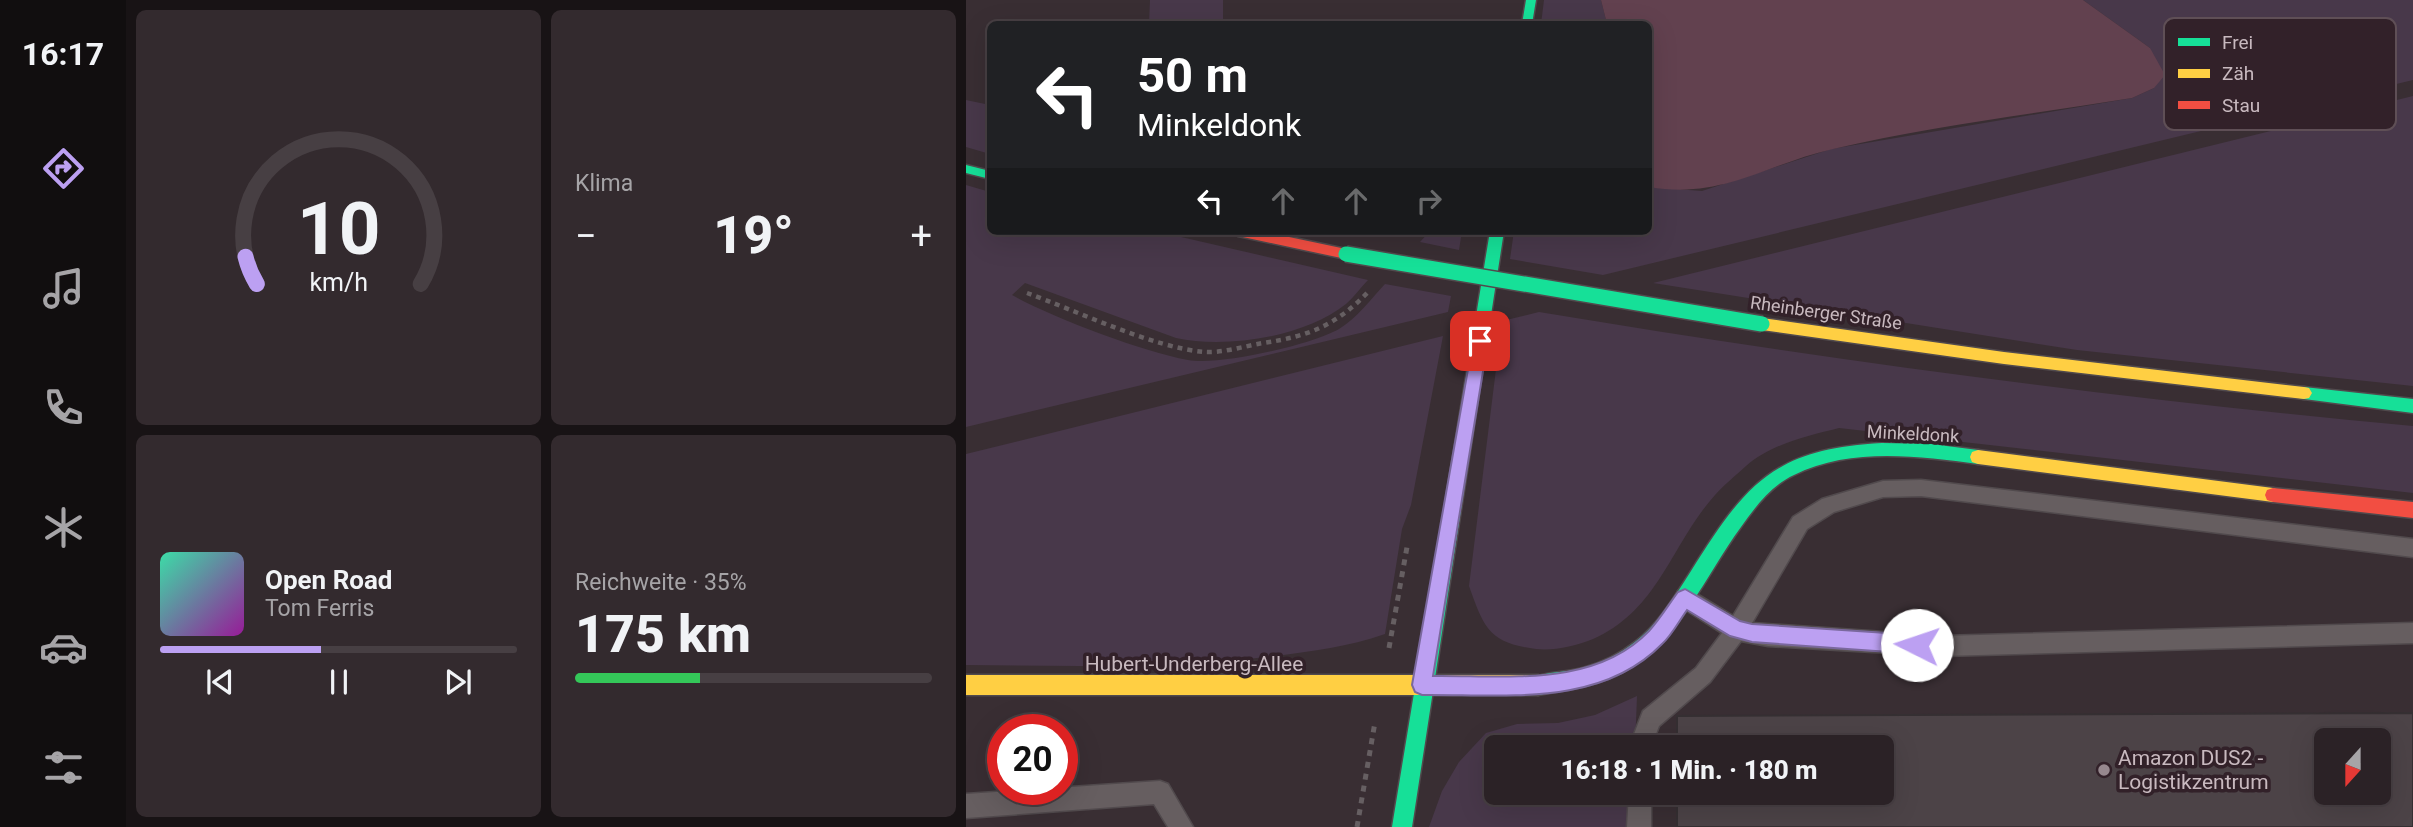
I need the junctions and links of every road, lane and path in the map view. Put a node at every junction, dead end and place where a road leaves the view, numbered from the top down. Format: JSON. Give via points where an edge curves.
{"nodes":[{"id":1,"x":1531,"y":0,"type":"edge"},
{"id":2,"x":1528,"y":21,"type":"edge"},
{"id":3,"x":966,"y":169,"type":"edge"},
{"id":4,"x":987,"y":174,"type":"edge"},
{"id":5,"x":1257,"y":235,"type":"edge"},
{"id":6,"x":1496,"y":235,"type":"edge"},
{"id":7,"x":1376,"y":284,"type":"dead end"},
{"id":8,"x":1027,"y":293,"type":"dead end"},
{"id":9,"x":2413,"y":406,"type":"edge"},
{"id":10,"x":2413,"y":510,"type":"edge"},
{"id":11,"x":2413,"y":548,"type":"edge"},
{"id":12,"x":1685,"y":598,"type":"junction"},
{"id":13,"x":1736,"y":629,"type":"junction"},
{"id":14,"x":2413,"y":633,"type":"edge"},
{"id":15,"x":966,"y":685,"type":"edge"},
{"id":16,"x":1422,"y":685,"type":"junction"},
{"id":17,"x":1645,"y":735,"type":"edge"},
{"id":18,"x":1640,"y":805,"type":"edge"},
{"id":19,"x":966,"y":806,"type":"edge"},
{"id":20,"x":1181,"y":827,"type":"edge"},
{"id":21,"x":1402,"y":827,"type":"edge"},
{"id":22,"x":1639,"y":827,"type":"edge"}],
"edges":[{"from":1,"to":2,"type":"street"},
{"from":3,"to":4,"type":"street"},
{"from":5,"to":9,"type":"street","name":"Rheinberger Straße","bridge":true,"via":[[1762,324]]},
{"from":6,"to":16,"type":"street"},
{"from":7,"to":8,"type":"path","via":[[1325,328],[1292,339],[1207,352],[1172,346]]},
{"from":10,"to":12,"type":"street","name":"Minkeldonk","via":[[1956,455],[1859,449],[1819,457],[1765,486],[1742,507]]},
{"from":11,"to":13,"type":"lane","via":[[1921,488],[1883,489],[1829,505],[1800,523]]},
{"from":12,"to":13,"type":"lane"},
{"from":12,"to":16,"type":"street","name":"Minkeldonk","via":[[1657,637],[1612,670],[1549,684]]},
{"from":13,"to":14,"type":"lane","via":[[1768,636],[1942,646]]},
{"from":13,"to":17,"type":"lane","via":[[1703,675],[1651,719]]},
{"from":15,"to":16,"type":"street","name":"Hubert-Underberg-Allee"},
{"from":16,"to":21,"type":"street"},
{"from":18,"to":22,"type":"lane"},
{"from":19,"to":20,"type":"lane","via":[[1160,792]]}]}
